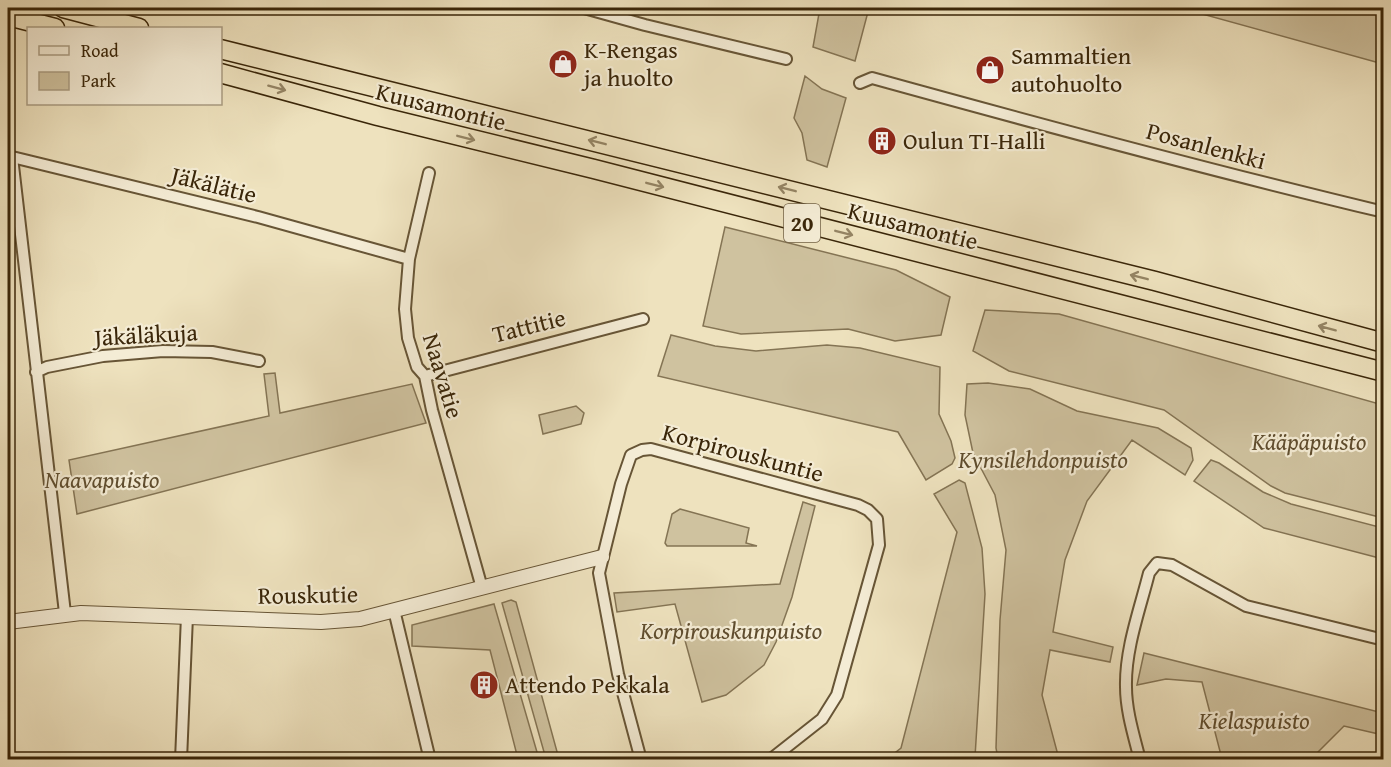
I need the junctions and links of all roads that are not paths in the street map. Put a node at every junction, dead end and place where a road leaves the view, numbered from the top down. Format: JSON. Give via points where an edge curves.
{"nodes":[{"id":1,"x":63,"y":8,"type":"edge"},
{"id":2,"x":584,"y":8,"type":"edge"},
{"id":3,"x":8,"y":16,"type":"edge"},
{"id":4,"x":51,"y":27,"type":"edge"},
{"id":5,"x":136,"y":27,"type":"edge"},
{"id":6,"x":222,"y":49,"type":"edge"},
{"id":7,"x":786,"y":59,"type":"dead end"},
{"id":8,"x":222,"y":74,"type":"edge"},
{"id":9,"x":860,"y":83,"type":"dead end"},
{"id":10,"x":10,"y":156,"type":"edge"},
{"id":11,"x":429,"y":173,"type":"dead end"},
{"id":12,"x":1383,"y":212,"type":"edge"},
{"id":13,"x":409,"y":259,"type":"junction"},
{"id":14,"x":643,"y":319,"type":"dead end"},
{"id":15,"x":1383,"y":343,"type":"edge"},
{"id":16,"x":259,"y":361,"type":"dead end"},
{"id":17,"x":36,"y":372,"type":"junction"},
{"id":18,"x":1383,"y":372,"type":"edge"},
{"id":19,"x":425,"y":376,"type":"junction"},
{"id":20,"x":602,"y":557,"type":"junction"},
{"id":21,"x":482,"y":588,"type":"junction"},
{"id":22,"x":394,"y":610,"type":"junction"},
{"id":23,"x":65,"y":613,"type":"junction"},
{"id":24,"x":186,"y":616,"type":"junction"},
{"id":25,"x":8,"y":622,"type":"edge"},
{"id":26,"x":1383,"y":639,"type":"edge"},
{"id":27,"x":181,"y":759,"type":"edge"},
{"id":28,"x":430,"y":759,"type":"edge"},
{"id":29,"x":641,"y":759,"type":"edge"},
{"id":30,"x":770,"y":759,"type":"edge"},
{"id":31,"x":1140,"y":759,"type":"edge"}],
"edges":[{"from":1,"to":5,"type":"highway"},
{"from":2,"to":7,"type":"street"},
{"from":3,"to":4,"type":"highway"},
{"from":15,"to":6,"type":"highway","name":"Kuusamontie","number":"20","one_way":true,"via":[[1155,281]]},
{"from":8,"to":18,"type":"highway","name":"Kuusamontie","number":"20","one_way":true},
{"from":9,"to":12,"type":"street","name":"Posanlenkki","via":[[872,78]]},
{"from":10,"to":13,"type":"street","name":"Jäkälätie"},
{"from":10,"to":17,"type":"street"},
{"from":11,"to":13,"type":"street","name":"Naavatie"},
{"from":13,"to":19,"type":"street","name":"Naavatie","via":[[405,309],[408,338],[417,367]]},
{"from":14,"to":19,"type":"street","name":"Tattitie"},
{"from":16,"to":17,"type":"street","name":"Jäkäläkuja","via":[[212,352],[163,351],[103,356]]},
{"from":17,"to":23,"type":"street"},
{"from":19,"to":21,"type":"street","name":"Naavatie"},
{"from":20,"to":21,"type":"street","name":"Rouskutie"},
{"from":20,"to":29,"type":"street","name":"Korpirouskuntie","via":[[599,573],[618,674]]},
{"from":20,"to":30,"type":"street","name":"Korpirouskuntie","via":[[631,455],[642,450],[651,449],[858,505],[877,519],[879,545],[837,695],[822,719]]},
{"from":21,"to":22,"type":"street","name":"Rouskutie"},
{"from":22,"to":24,"type":"street","name":"Rouskutie","via":[[360,619],[321,622]]},
{"from":22,"to":28,"type":"street"},
{"from":23,"to":24,"type":"street","name":"Rouskutie"},
{"from":23,"to":25,"type":"street","name":"Rouskutie"},
{"from":24,"to":27,"type":"street"},
{"from":26,"to":31,"type":"street","via":[[1246,606],[1172,565],[1157,563],[1149,573],[1127,660],[1129,714]]}]}
